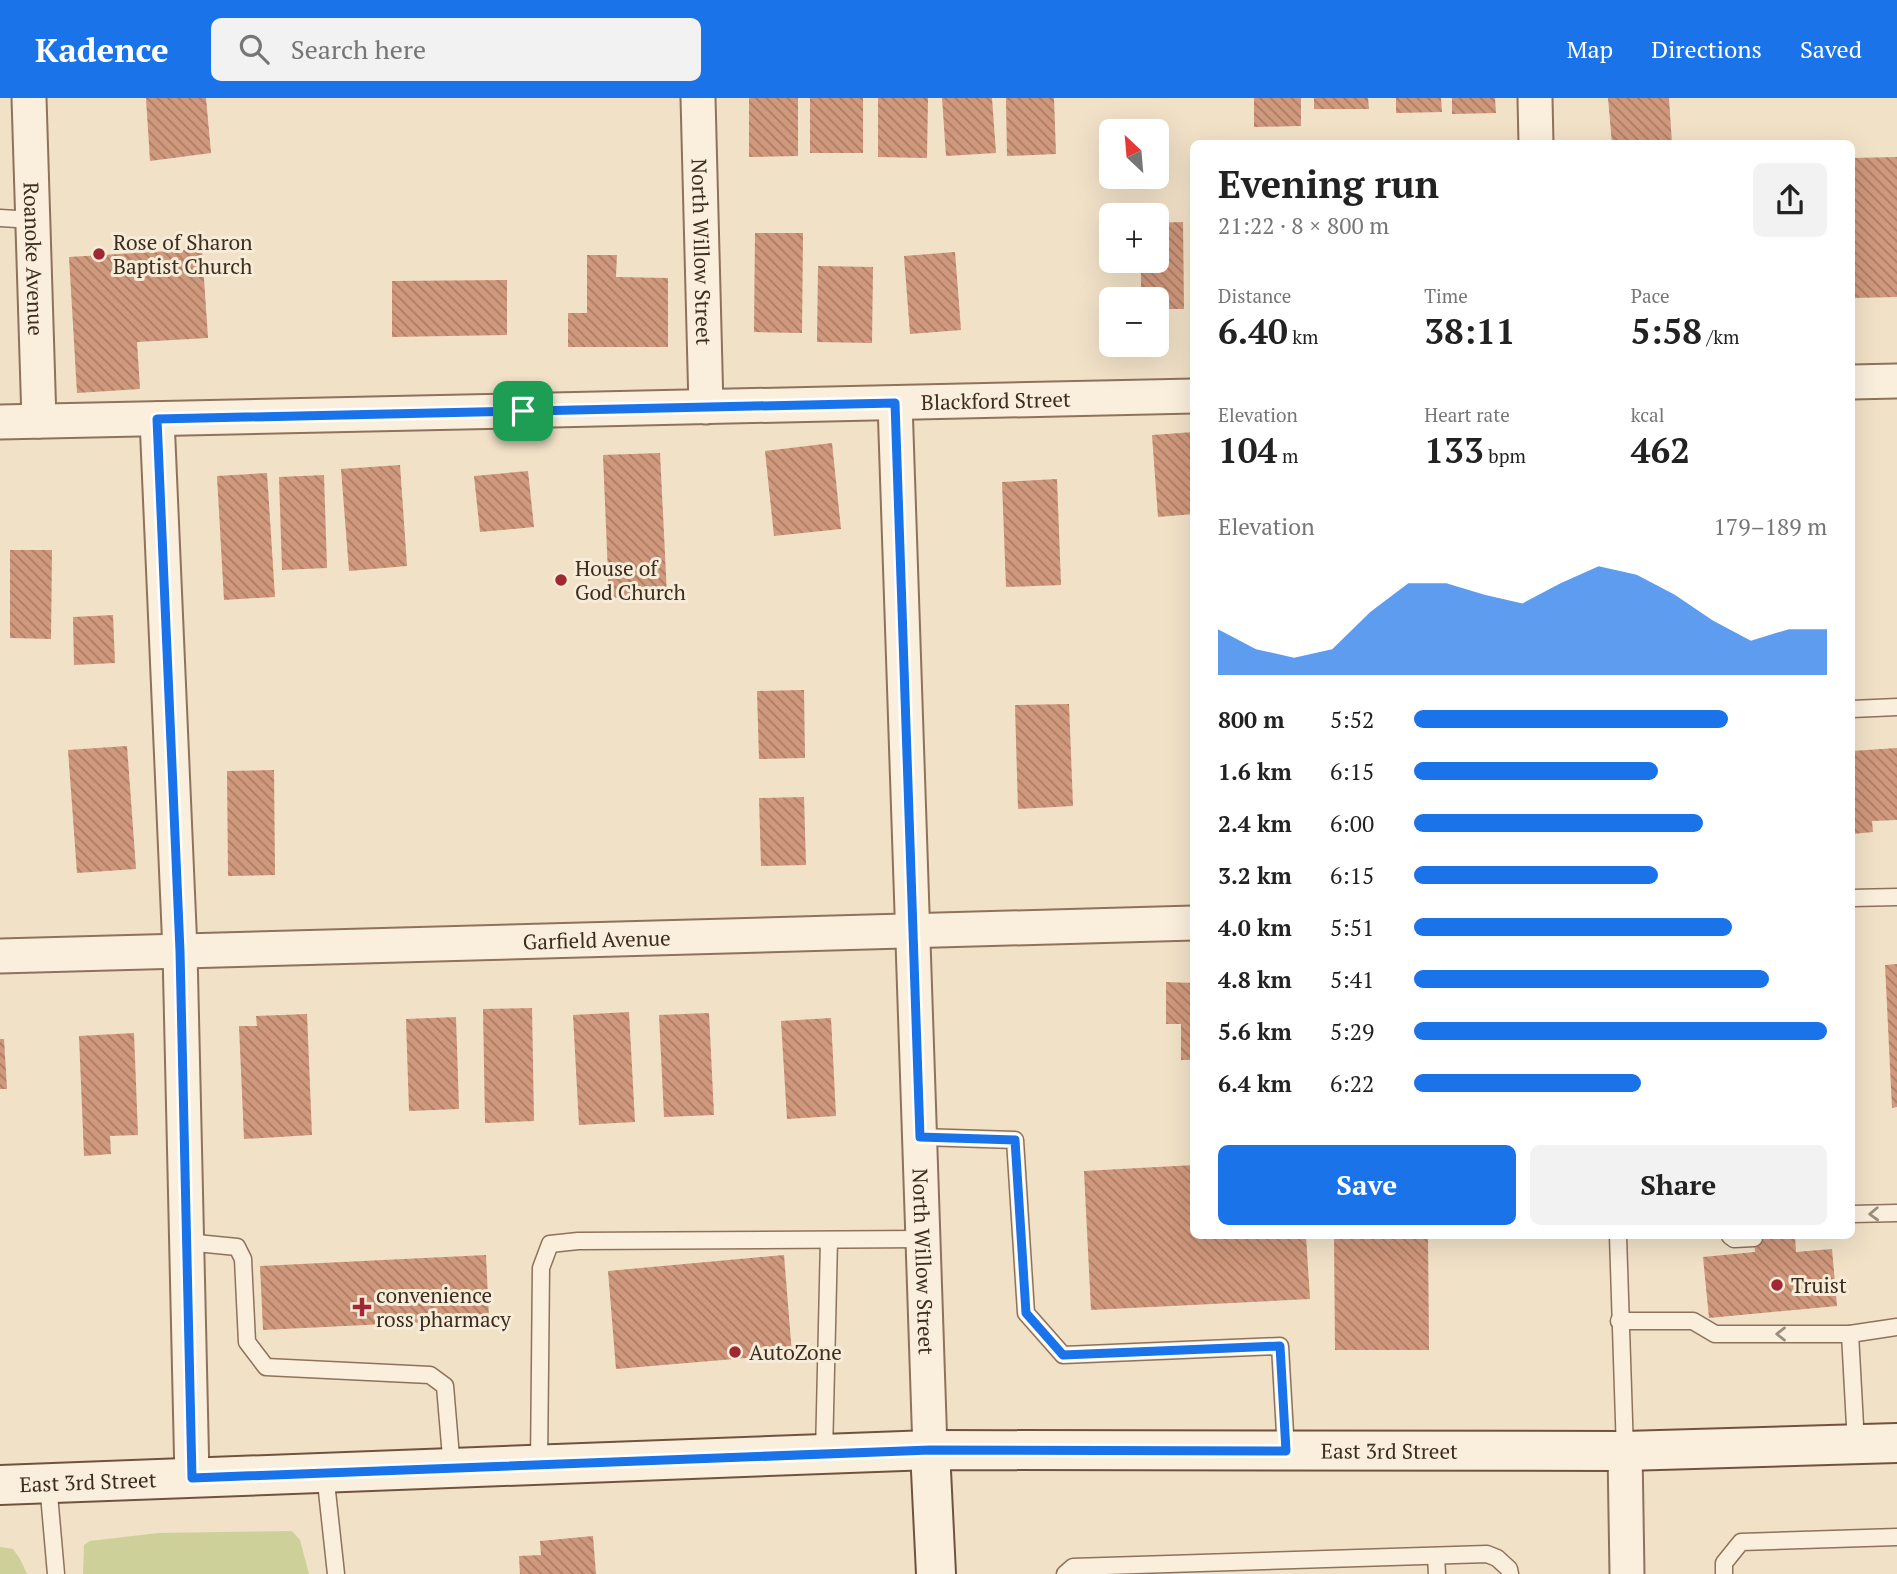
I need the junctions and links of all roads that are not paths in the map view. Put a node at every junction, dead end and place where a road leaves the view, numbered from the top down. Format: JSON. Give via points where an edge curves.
{"nodes":[{"id":1,"x":29,"y":98,"type":"edge"},
{"id":2,"x":698,"y":98,"type":"edge"},
{"id":3,"x":1535,"y":98,"type":"edge"},
{"id":4,"x":1536,"y":140,"type":"edge"},
{"id":5,"x":0,"y":218,"type":"edge"},
{"id":6,"x":33,"y":220,"type":"junction"},
{"id":7,"x":1897,"y":381,"type":"edge"},
{"id":8,"x":1855,"y":382,"type":"edge"},
{"id":9,"x":1190,"y":396,"type":"edge"},
{"id":10,"x":895,"y":403,"type":"junction"},
{"id":11,"x":706,"y":407,"type":"junction"},
{"id":12,"x":157,"y":419,"type":"junction"},
{"id":13,"x":39,"y":421,"type":"junction"},
{"id":14,"x":0,"y":422,"type":"edge"},
{"id":15,"x":1897,"y":707,"type":"edge"},
{"id":16,"x":1855,"y":709,"type":"edge"},
{"id":17,"x":1897,"y":897,"type":"edge"},
{"id":18,"x":1855,"y":898,"type":"edge"},
{"id":19,"x":1190,"y":923,"type":"edge"},
{"id":20,"x":913,"y":931,"type":"junction"},
{"id":21,"x":180,"y":951,"type":"junction"},
{"id":22,"x":0,"y":956,"type":"edge"},
{"id":23,"x":920,"y":1137,"type":"junction"},
{"id":24,"x":1897,"y":1213,"type":"edge"},
{"id":25,"x":1855,"y":1214,"type":"edge"},
{"id":26,"x":1618,"y":1239,"type":"edge"},
{"id":27,"x":829,"y":1240,"type":"junction"},
{"id":28,"x":923,"y":1240,"type":"junction"},
{"id":29,"x":186,"y":1242,"type":"junction"},
{"id":30,"x":1619,"y":1321,"type":"junction"},
{"id":31,"x":1897,"y":1327,"type":"edge"},
{"id":32,"x":1850,"y":1334,"type":"junction"},
{"id":33,"x":1897,"y":1443,"type":"edge"},
{"id":34,"x":1856,"y":1444,"type":"junction"},
{"id":35,"x":930,"y":1450,"type":"junction"},
{"id":36,"x":1286,"y":1451,"type":"junction"},
{"id":37,"x":1625,"y":1451,"type":"junction"},
{"id":38,"x":824,"y":1454,"type":"junction"},
{"id":39,"x":539,"y":1465,"type":"junction"},
{"id":40,"x":452,"y":1469,"type":"junction"},
{"id":41,"x":325,"y":1473,"type":"junction"},
{"id":42,"x":192,"y":1478,"type":"junction"},
{"id":43,"x":48,"y":1483,"type":"junction"},
{"id":44,"x":0,"y":1485,"type":"edge"},
{"id":45,"x":1897,"y":1537,"type":"edge"},
{"id":46,"x":1436,"y":1556,"type":"junction"},
{"id":47,"x":1724,"y":1569,"type":"edge"},
{"id":48,"x":56,"y":1574,"type":"edge"},
{"id":49,"x":336,"y":1574,"type":"edge"},
{"id":50,"x":936,"y":1574,"type":"edge"},
{"id":51,"x":1065,"y":1574,"type":"edge"},
{"id":52,"x":1437,"y":1574,"type":"edge"},
{"id":53,"x":1510,"y":1574,"type":"edge"},
{"id":54,"x":1627,"y":1574,"type":"edge"}],
"edges":[{"from":1,"to":6,"type":"street","name":"Roanoke Avenue"},
{"from":2,"to":11,"type":"street","name":"North Willow Street"},
{"from":3,"to":4,"type":"street"},
{"from":5,"to":6,"type":"lane"},
{"from":6,"to":13,"type":"street","name":"Roanoke Avenue"},
{"from":7,"to":8,"type":"street"},
{"from":9,"to":10,"type":"street","name":"Blackford Street"},
{"from":10,"to":11,"type":"street","name":"Blackford Street"},
{"from":10,"to":20,"type":"street","name":"North Willow Street"},
{"from":11,"to":12,"type":"street","name":"Blackford Street"},
{"from":12,"to":13,"type":"street","name":"Blackford Street"},
{"from":12,"to":21,"type":"street"},
{"from":13,"to":14,"type":"street","name":"Blackford Street"},
{"from":15,"to":16,"type":"lane"},
{"from":17,"to":18,"type":"lane"},
{"from":19,"to":20,"type":"street","name":"Garfield Avenue"},
{"from":20,"to":21,"type":"street","name":"Garfield Avenue"},
{"from":20,"to":23,"type":"street","name":"North Willow Street"},
{"from":21,"to":22,"type":"street","name":"Garfield Avenue"},
{"from":21,"to":29,"type":"street"},
{"from":23,"to":28,"type":"street","name":"North Willow Street"},
{"from":23,"to":36,"type":"lane","via":[[1015,1140],[1026,1313],[1063,1355],[1280,1346]]},
{"from":24,"to":25,"type":"lane","one_way":true},
{"from":26,"to":30,"type":"lane"},
{"from":27,"to":28,"type":"lane"},
{"from":27,"to":38,"type":"lane"},
{"from":27,"to":39,"type":"lane","via":[[550,1244],[541,1268]]},
{"from":28,"to":35,"type":"street","name":"North Willow Street"},
{"from":29,"to":40,"type":"lane","via":[[237,1247],[243,1259],[247,1342],[266,1367],[430,1375],[445,1386]]},
{"from":29,"to":42,"type":"street"},
{"from":32,"to":30,"type":"lane","one_way":true,"via":[[1715,1334],[1693,1321]]},
{"from":30,"to":37,"type":"lane"},
{"from":31,"to":32,"type":"lane"},
{"from":32,"to":34,"type":"lane"},
{"from":33,"to":34,"type":"main road","name":"East 3rd Street"},
{"from":34,"to":37,"type":"main road","name":"East 3rd Street"},
{"from":35,"to":36,"type":"main road","name":"East 3rd Street"},
{"from":35,"to":38,"type":"main road","name":"East 3rd Street"},
{"from":35,"to":50,"type":"main road","name":"North Willow Street"},
{"from":36,"to":37,"type":"main road","name":"East 3rd Street"},
{"from":37,"to":54,"type":"street"},
{"from":38,"to":39,"type":"main road","name":"East 3rd Street"},
{"from":39,"to":40,"type":"main road","name":"East 3rd Street"},
{"from":40,"to":41,"type":"main road","name":"East 3rd Street"},
{"from":41,"to":42,"type":"main road","name":"East 3rd Street"},
{"from":41,"to":49,"type":"lane"},
{"from":42,"to":43,"type":"main road","name":"East 3rd Street"},
{"from":43,"to":44,"type":"main road","name":"East 3rd Street"},
{"from":43,"to":48,"type":"lane"},
{"from":45,"to":47,"type":"lane","via":[[1741,1542]]},
{"from":46,"to":51,"type":"lane","via":[[1073,1567]]},
{"from":46,"to":52,"type":"lane"},
{"from":46,"to":53,"type":"lane","via":[[1487,1554]]}]}
